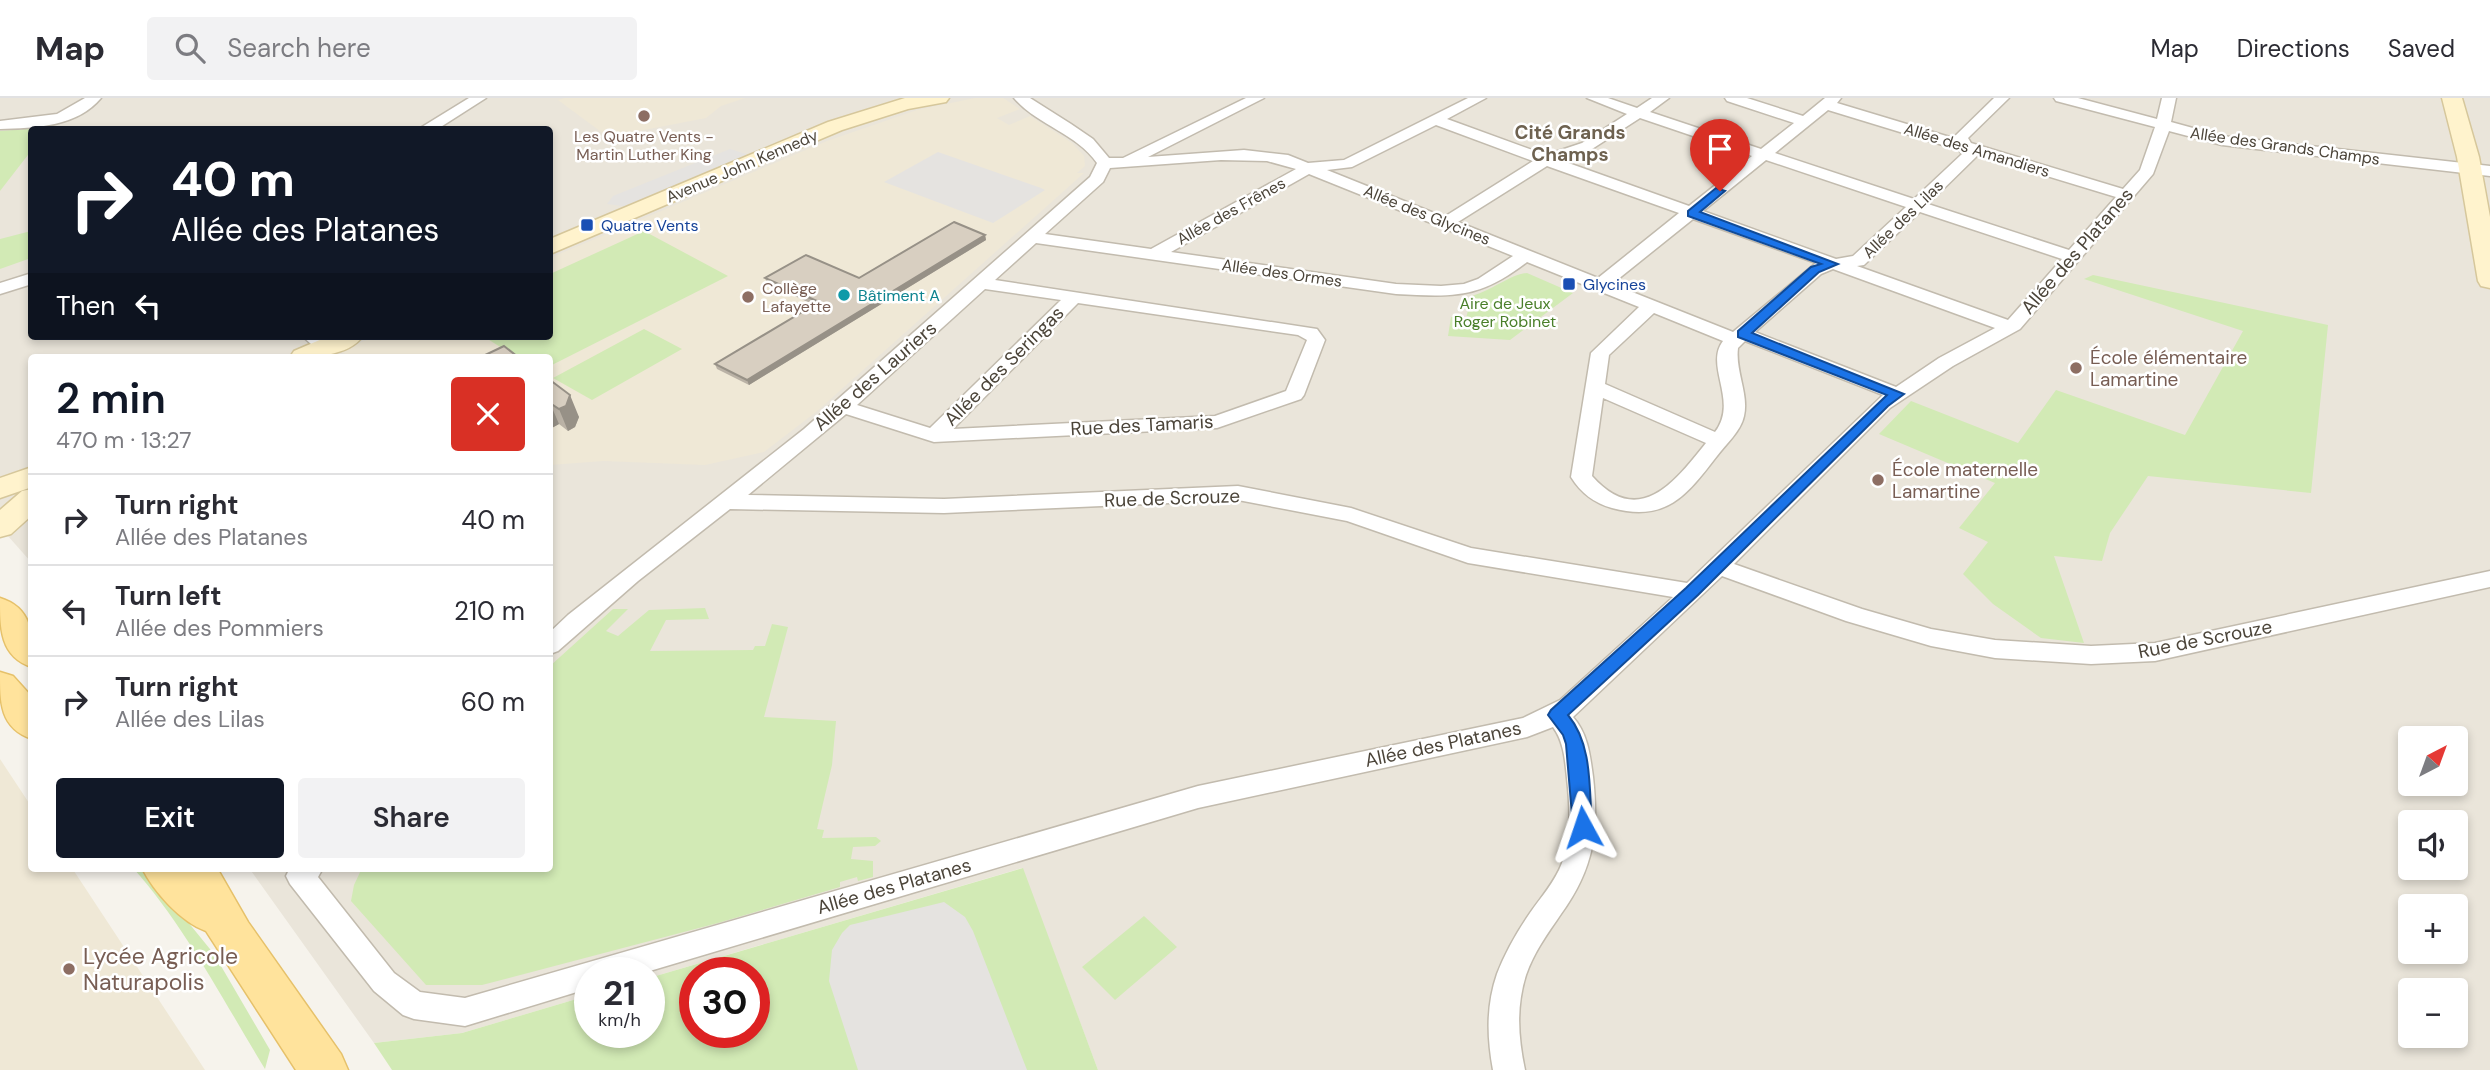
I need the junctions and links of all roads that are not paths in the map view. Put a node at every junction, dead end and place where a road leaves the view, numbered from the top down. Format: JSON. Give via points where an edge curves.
{"nodes":[{"id":1,"x":94,"y":98,"type":"edge"},
{"id":2,"x":480,"y":98,"type":"edge"},
{"id":3,"x":939,"y":98,"type":"edge"},
{"id":4,"x":1021,"y":98,"type":"edge"},
{"id":5,"x":1257,"y":98,"type":"edge"},
{"id":6,"x":1479,"y":98,"type":"edge"},
{"id":7,"x":1594,"y":98,"type":"edge"},
{"id":8,"x":1662,"y":98,"type":"edge"},
{"id":9,"x":1732,"y":98,"type":"edge"},
{"id":10,"x":2002,"y":98,"type":"edge"},
{"id":11,"x":2061,"y":98,"type":"edge"},
{"id":12,"x":2169,"y":98,"type":"edge"},
{"id":13,"x":2452,"y":98,"type":"edge"},
{"id":14,"x":1831,"y":102,"type":"edge"},
{"id":15,"x":1638,"y":113,"type":"junction"},
{"id":16,"x":1435,"y":120,"type":"junction"},
{"id":17,"x":1807,"y":122,"type":"junction"},
{"id":18,"x":0,"y":125,"type":"edge"},
{"id":19,"x":431,"y":126,"type":"edge"},
{"id":20,"x":2163,"y":126,"type":"junction"},
{"id":21,"x":1966,"y":148,"type":"junction"},
{"id":22,"x":1765,"y":155,"type":"junction"},
{"id":23,"x":1545,"y":160,"type":"junction"},
{"id":24,"x":1114,"y":163,"type":"junction"},
{"id":25,"x":1310,"y":167,"type":"junction"},
{"id":26,"x":2480,"y":171,"type":"edge"},
{"id":27,"x":2126,"y":195,"type":"junction"},
{"id":28,"x":1917,"y":205,"type":"junction"},
{"id":29,"x":1692,"y":213,"type":"junction"},
{"id":30,"x":1446,"y":223,"type":"junction"},
{"id":31,"x":1030,"y":237,"type":"junction"},
{"id":32,"x":553,"y":246,"type":"edge"},
{"id":33,"x":1153,"y":255,"type":"junction"},
{"id":34,"x":1526,"y":255,"type":"junction"},
{"id":35,"x":2072,"y":257,"type":"junction"},
{"id":36,"x":1832,"y":264,"type":"junction"},
{"id":37,"x":28,"y":279,"type":"edge"},
{"id":38,"x":2490,"y":281,"type":"edge"},
{"id":39,"x":981,"y":283,"type":"junction"},
{"id":40,"x":1600,"y":285,"type":"junction"},
{"id":41,"x":0,"y":289,"type":"edge"},
{"id":42,"x":1074,"y":297,"type":"junction"},
{"id":43,"x":1651,"y":306,"type":"junction"},
{"id":44,"x":2010,"y":327,"type":"junction"},
{"id":45,"x":1739,"y":337,"type":"junction"},
{"id":46,"x":337,"y":340,"type":"edge"},
{"id":47,"x":313,"y":347,"type":"edge"},
{"id":48,"x":1595,"y":387,"type":"junction"},
{"id":49,"x":1897,"y":394,"type":"junction"},
{"id":50,"x":840,"y":407,"type":"junction"},
{"id":51,"x":934,"y":436,"type":"junction"},
{"id":52,"x":1718,"y":441,"type":"junction"},
{"id":53,"x":28,"y":478,"type":"edge"},
{"id":54,"x":0,"y":489,"type":"edge"},
{"id":55,"x":28,"y":502,"type":"edge"},
{"id":56,"x":724,"y":502,"type":"junction"},
{"id":57,"x":0,"y":527,"type":"edge"},
{"id":58,"x":1718,"y":566,"type":"junction"},
{"id":59,"x":2490,"y":579,"type":"edge"},
{"id":60,"x":1692,"y":592,"type":"junction"},
{"id":61,"x":0,"y":611,"type":"edge"},
{"id":62,"x":553,"y":642,"type":"edge"},
{"id":63,"x":0,"y":648,"type":"edge"},
{"id":64,"x":28,"y":649,"type":"edge"},
{"id":65,"x":28,"y":671,"type":"edge"},
{"id":66,"x":0,"y":687,"type":"edge"},
{"id":67,"x":1557,"y":715,"type":"junction"},
{"id":68,"x":28,"y":719,"type":"edge"},
{"id":69,"x":167,"y":872,"type":"edge"},
{"id":70,"x":197,"y":872,"type":"edge"},
{"id":71,"x":304,"y":872,"type":"edge"},
{"id":72,"x":232,"y":936,"type":"junction"},
{"id":73,"x":653,"y":957,"type":"edge"},
{"id":74,"x":574,"y":980,"type":"edge"},
{"id":75,"x":324,"y":1070,"type":"edge"},
{"id":76,"x":1509,"y":1070,"type":"edge"}],
"edges":[{"from":1,"to":18,"type":"street","via":[[64,118]]},
{"from":2,"to":19,"type":"street"},
{"from":3,"to":32,"type":"main road","name":"Avenue John Kennedy","via":[[835,126]]},
{"from":4,"to":24,"type":"street"},
{"from":5,"to":24,"type":"street"},
{"from":6,"to":16,"type":"street"},
{"from":7,"to":15,"type":"street"},
{"from":8,"to":15,"type":"street"},
{"from":9,"to":17,"type":"street"},
{"from":10,"to":21,"type":"street","name":"Allée des Lilas","via":[[1960,137]]},
{"from":11,"to":20,"type":"street","name":"Allée des Grands Champs"},
{"from":12,"to":20,"type":"street","name":"Allée des Platanes"},
{"from":13,"to":26,"type":"main road"},
{"from":14,"to":17,"type":"street"},
{"from":14,"to":21,"type":"street","name":"Allée des Amandiers"},
{"from":15,"to":22,"type":"street"},
{"from":15,"to":23,"type":"street","via":[[1587,146]]},
{"from":16,"to":23,"type":"street"},
{"from":16,"to":25,"type":"street","via":[[1347,164]]},
{"from":17,"to":22,"type":"street"},
{"from":20,"to":26,"type":"street","name":"Allée des Grands Champs","via":[[2222,140]]},
{"from":20,"to":27,"type":"street","name":"Allée des Platanes","via":[[2147,171]]},
{"from":21,"to":27,"type":"street","name":"Allée des Amandiers"},
{"from":21,"to":28,"type":"street","name":"Allée des Lilas","via":[[1969,155]]},
{"from":22,"to":28,"type":"street"},
{"from":22,"to":29,"type":"street"},
{"from":23,"to":29,"type":"street"},
{"from":23,"to":30,"type":"street"},
{"from":24,"to":25,"type":"street","name":"Allée des Glycines","via":[[1139,165],[1243,155],[1272,156]]},
{"from":24,"to":31,"type":"street","name":"Allée des Lauriers"},
{"from":25,"to":30,"type":"street","name":"Allée des Glycines"},
{"from":25,"to":33,"type":"street","name":"Allée des Frênes"},
{"from":26,"to":38,"type":"main road"},
{"from":27,"to":35,"type":"street","name":"Allée des Platanes"},
{"from":28,"to":35,"type":"street"},
{"from":28,"to":36,"type":"street","name":"Allée des Lilas","via":[[1858,261]]},
{"from":29,"to":36,"type":"street"},
{"from":29,"to":40,"type":"street"},
{"from":30,"to":34,"type":"street","name":"Allée des Glycines"},
{"from":31,"to":33,"type":"street","name":"Allée des Ormes"},
{"from":31,"to":39,"type":"street","name":"Allée des Lauriers"},
{"from":33,"to":34,"type":"street","name":"Allée des Ormes","via":[[1395,289],[1444,290],[1483,284]]},
{"from":34,"to":40,"type":"street","name":"Allée des Glycines"},
{"from":35,"to":44,"type":"street","name":"Allée des Platanes"},
{"from":36,"to":44,"type":"street"},
{"from":36,"to":45,"type":"street","name":"Allée des Lilas","via":[[1815,270]]},
{"from":37,"to":41,"type":"street"},
{"from":39,"to":42,"type":"street","name":"Rue des Tamaris"},
{"from":39,"to":50,"type":"street","name":"Allée des Lauriers"},
{"from":40,"to":43,"type":"street","name":"Allée des Glycines"},
{"from":42,"to":51,"type":"street","name":"Allée des Seringas"},
{"from":42,"to":51,"type":"street","name":"Rue des Tamaris","via":[[1298,330],[1316,340],[1294,394],[1217,422]]},
{"from":43,"to":45,"type":"street","name":"Allée des Glycines"},
{"from":43,"to":48,"type":"street","via":[[1600,353]]},
{"from":44,"to":49,"type":"street","name":"Allée des Platanes"},
{"from":45,"to":49,"type":"street"},
{"from":45,"to":52,"type":"street","via":[[1726,357],[1738,413]]},
{"from":46,"to":47,"type":"main road"},
{"from":48,"to":52,"type":"street"},
{"from":48,"to":52,"type":"street","via":[[1581,477],[1590,490],[1606,499],[1630,506],[1655,505],[1671,495]]},
{"from":49,"to":58,"type":"street","name":"Allée des Platanes"},
{"from":50,"to":51,"type":"street","name":"Rue des Tamaris"},
{"from":50,"to":56,"type":"street","name":"Allée des Lauriers"},
{"from":53,"to":54,"type":"main road"},
{"from":55,"to":57,"type":"main road"},
{"from":56,"to":60,"type":"street","name":"Rue de Scrouze","via":[[944,506],[1238,494],[1351,515],[1468,555]]},
{"from":56,"to":62,"type":"street","name":"Allée des Lauriers","via":[[599,599]]},
{"from":58,"to":59,"type":"street","name":"Rue de Scrouze","via":[[1900,629],[1981,647],[2100,656],[2155,652]]},
{"from":58,"to":60,"type":"street","name":"Allée des Platanes"},
{"from":60,"to":67,"type":"street","name":"Allée des Platanes"},
{"from":61,"to":64,"type":"main road"},
{"from":63,"to":65,"type":"main road"},
{"from":66,"to":68,"type":"main road"},
{"from":67,"to":73,"type":"street","name":"Allée des Platanes","via":[[1527,727],[1198,797]]},
{"from":67,"to":76,"type":"street","via":[[1572,732],[1575,744],[1582,840],[1571,875],[1520,950],[1509,977],[1503,1027]]},
{"from":69,"to":72,"type":"main road"},
{"from":70,"to":72,"type":"main road"},
{"from":71,"to":74,"type":"street","via":[[384,982],[414,1005],[465,1012]]},
{"from":72,"to":75,"type":"main road"}]}
